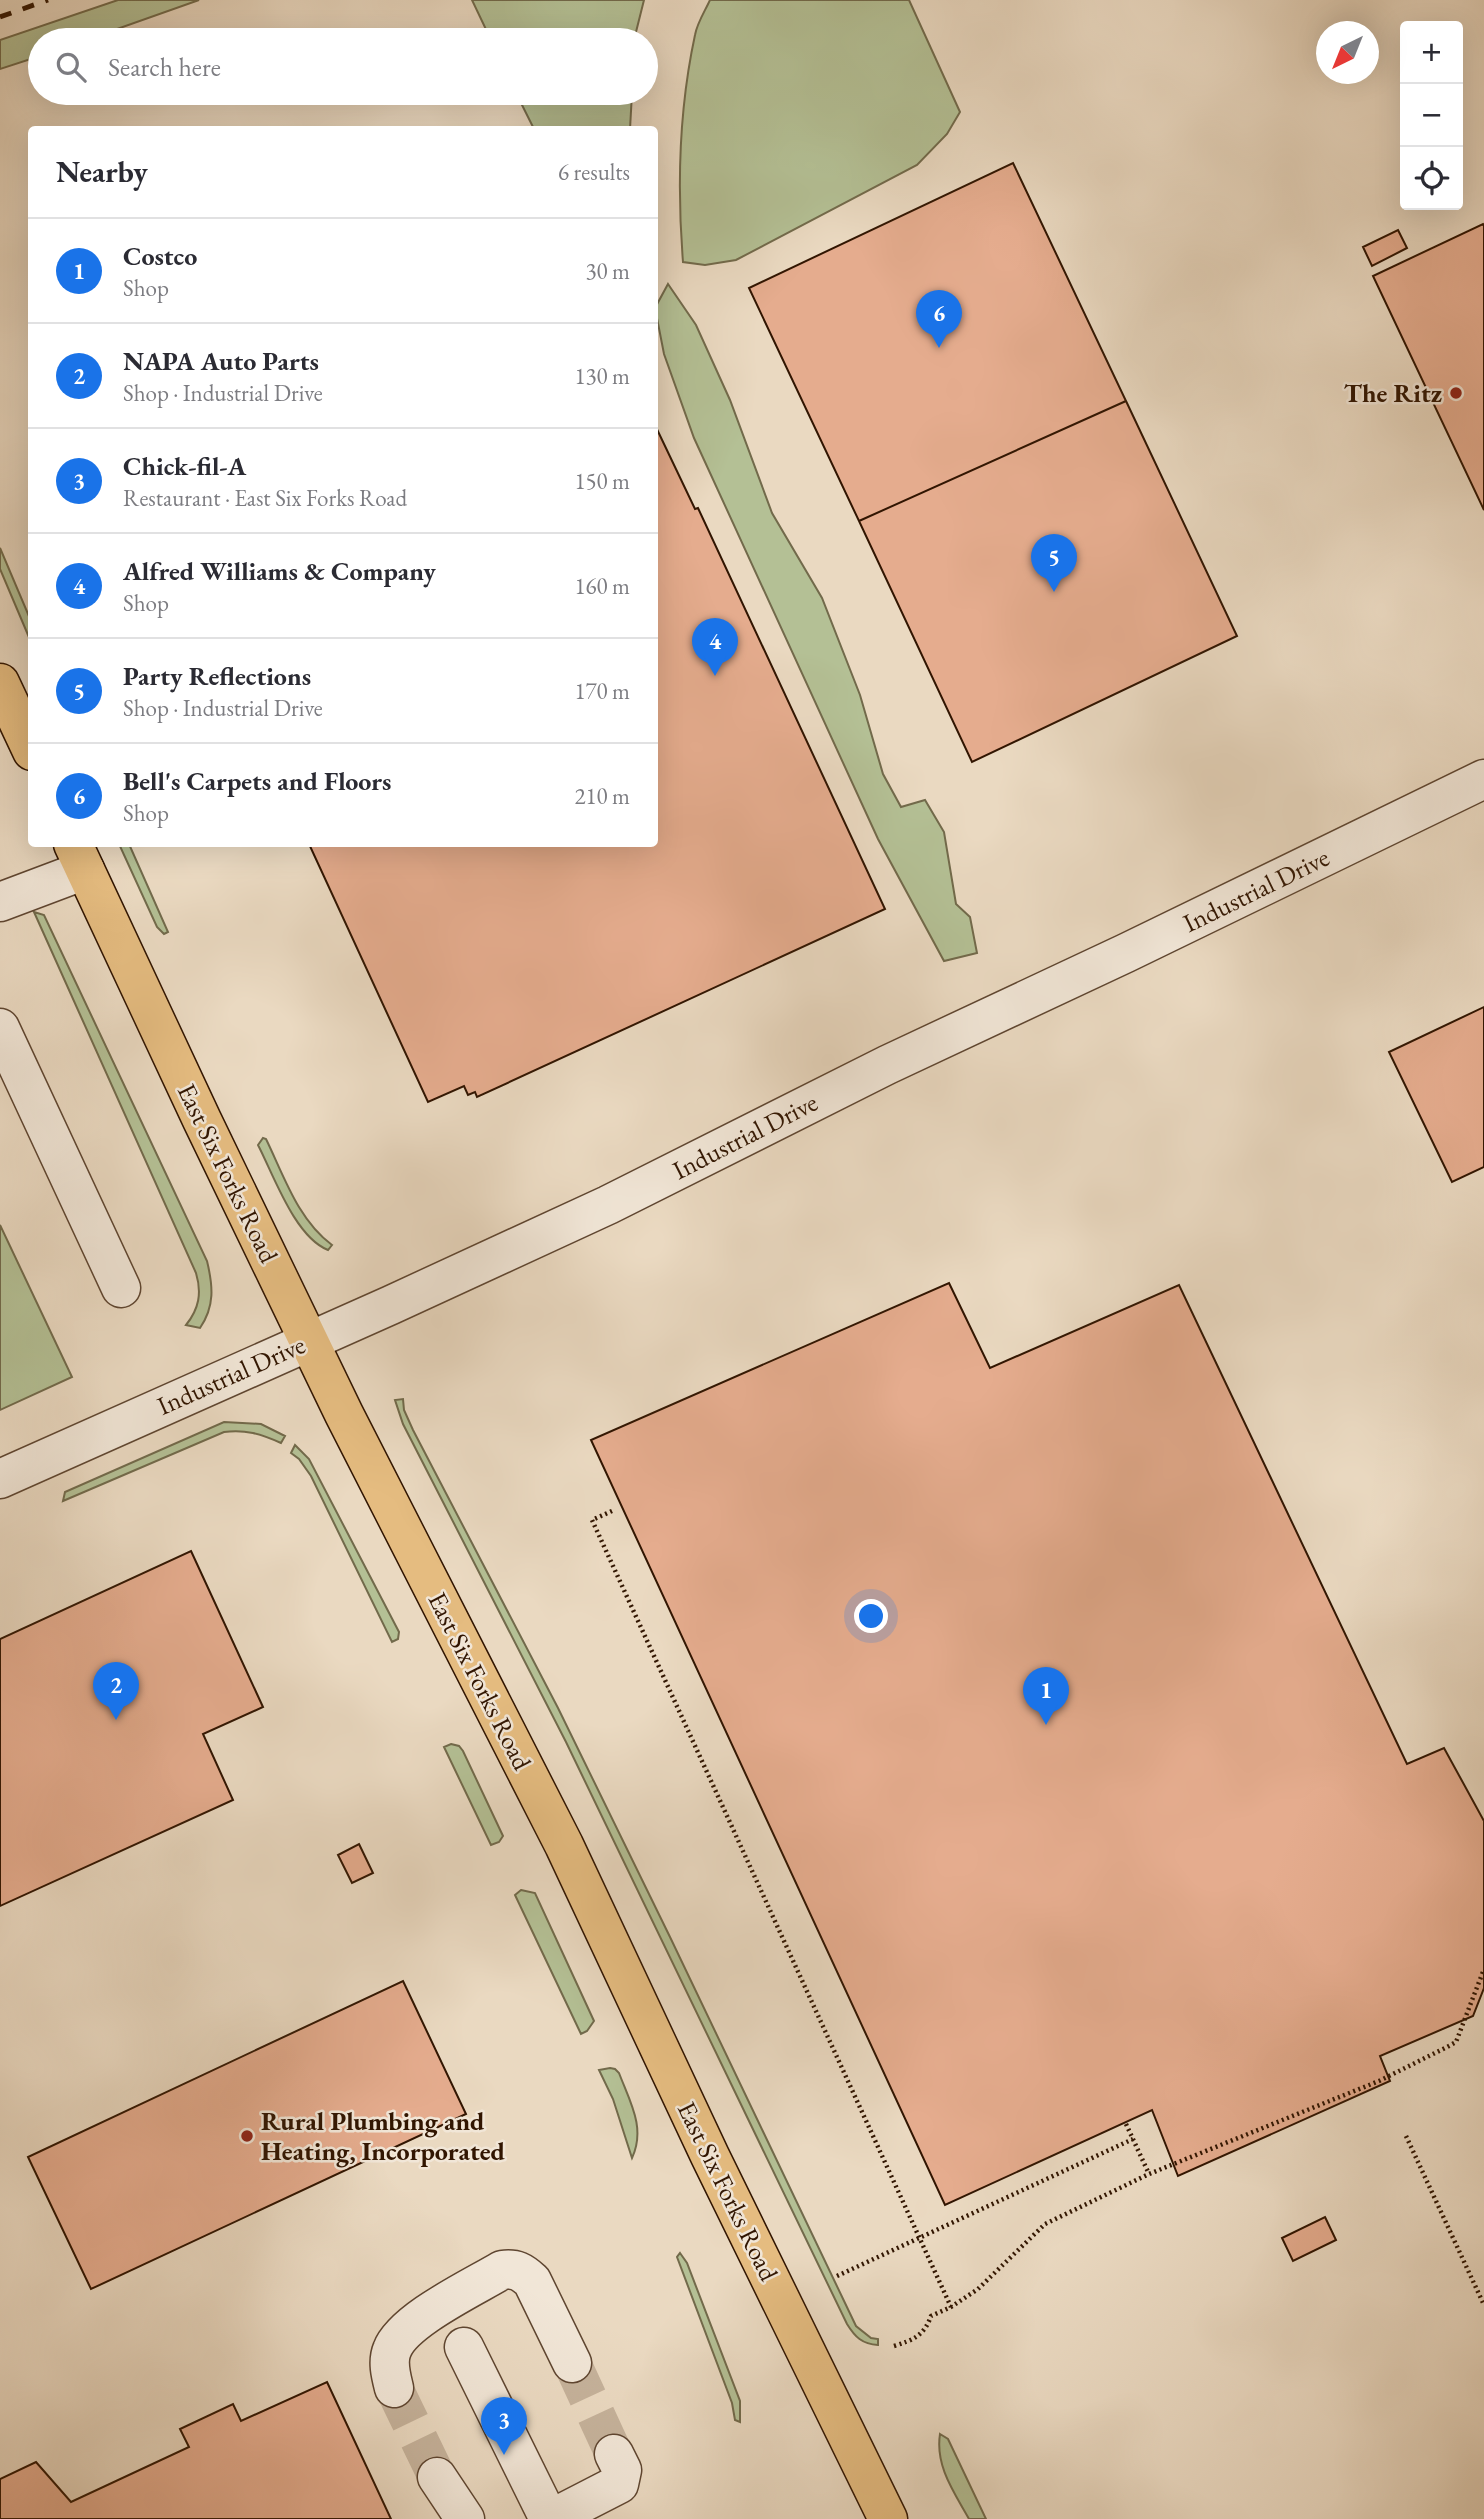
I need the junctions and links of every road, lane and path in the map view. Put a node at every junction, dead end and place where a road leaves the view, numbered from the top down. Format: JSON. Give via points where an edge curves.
{"nodes":[{"id":1,"x":0,"y":682,"type":"edge"},
{"id":2,"x":28,"y":742,"type":"edge"},
{"id":3,"x":1484,"y":779,"type":"edge"},
{"id":4,"x":79,"y":857,"type":"edge"},
{"id":5,"x":0,"y":902,"type":"edge"},
{"id":6,"x":0,"y":1028,"type":"edge"},
{"id":7,"x":121,"y":1288,"type":"dead end"},
{"id":8,"x":309,"y":1340,"type":"junction"},
{"id":9,"x":0,"y":1479,"type":"edge"},
{"id":10,"x":612,"y":1511,"type":"dead end"},
{"id":11,"x":1484,"y":1969,"type":"edge"},
{"id":12,"x":1126,"y":2124,"type":"dead end"},
{"id":13,"x":1406,"y":2136,"type":"dead end"},
{"id":14,"x":1133,"y":2139,"type":"junction"},
{"id":15,"x":1149,"y":2174,"type":"junction"},
{"id":16,"x":919,"y":2237,"type":"junction"},
{"id":17,"x":837,"y":2276,"type":"dead end"},
{"id":18,"x":1484,"y":2305,"type":"edge"},
{"id":19,"x":951,"y":2307,"type":"junction"},
{"id":20,"x":894,"y":2346,"type":"dead end"},
{"id":21,"x":464,"y":2347,"type":"dead end"},
{"id":22,"x":572,"y":2363,"type":"tunnel mouth"},
{"id":23,"x":394,"y":2388,"type":"tunnel mouth"},
{"id":24,"x":614,"y":2455,"type":"tunnel mouth"},
{"id":25,"x":437,"y":2477,"type":"tunnel mouth"},
{"id":26,"x":465,"y":2519,"type":"edge"},
{"id":27,"x":550,"y":2519,"type":"edge"},
{"id":28,"x":888,"y":2519,"type":"edge"}],
"edges":[{"from":1,"to":2,"type":"main road"},
{"from":3,"to":8,"type":"street","name":"Industrial Drive","via":[[875,1071],[608,1205]]},
{"from":4,"to":5,"type":"street"},
{"from":4,"to":8,"type":"main road","name":"East Six Forks Road"},
{"from":6,"to":7,"type":"street"},
{"from":8,"to":9,"type":"street","name":"Industrial Drive"},
{"from":8,"to":28,"type":"main road","name":"East Six Forks Road","via":[[564,1845]]},
{"from":10,"to":16,"type":"path","via":[[592,1520]]},
{"from":11,"to":15,"type":"path","via":[[1456,2042],[1380,2083]]},
{"from":12,"to":14,"type":"path"},
{"from":13,"to":18,"type":"path"},
{"from":14,"to":15,"type":"path"},
{"from":14,"to":16,"type":"path"},
{"from":15,"to":19,"type":"path","via":[[1045,2224],[978,2289]]},
{"from":16,"to":17,"type":"path"},
{"from":16,"to":19,"type":"path"},
{"from":19,"to":20,"type":"path","via":[[931,2316],[916,2339]]},
{"from":21,"to":27,"type":"street"},
{"from":22,"to":23,"type":"street","via":[[532,2281],[521,2272],[502,2270],[409,2326],[391,2352]]},
{"from":24,"to":27,"type":"street","via":[[622,2470],[619,2484]]},
{"from":25,"to":26,"type":"street"}]}
